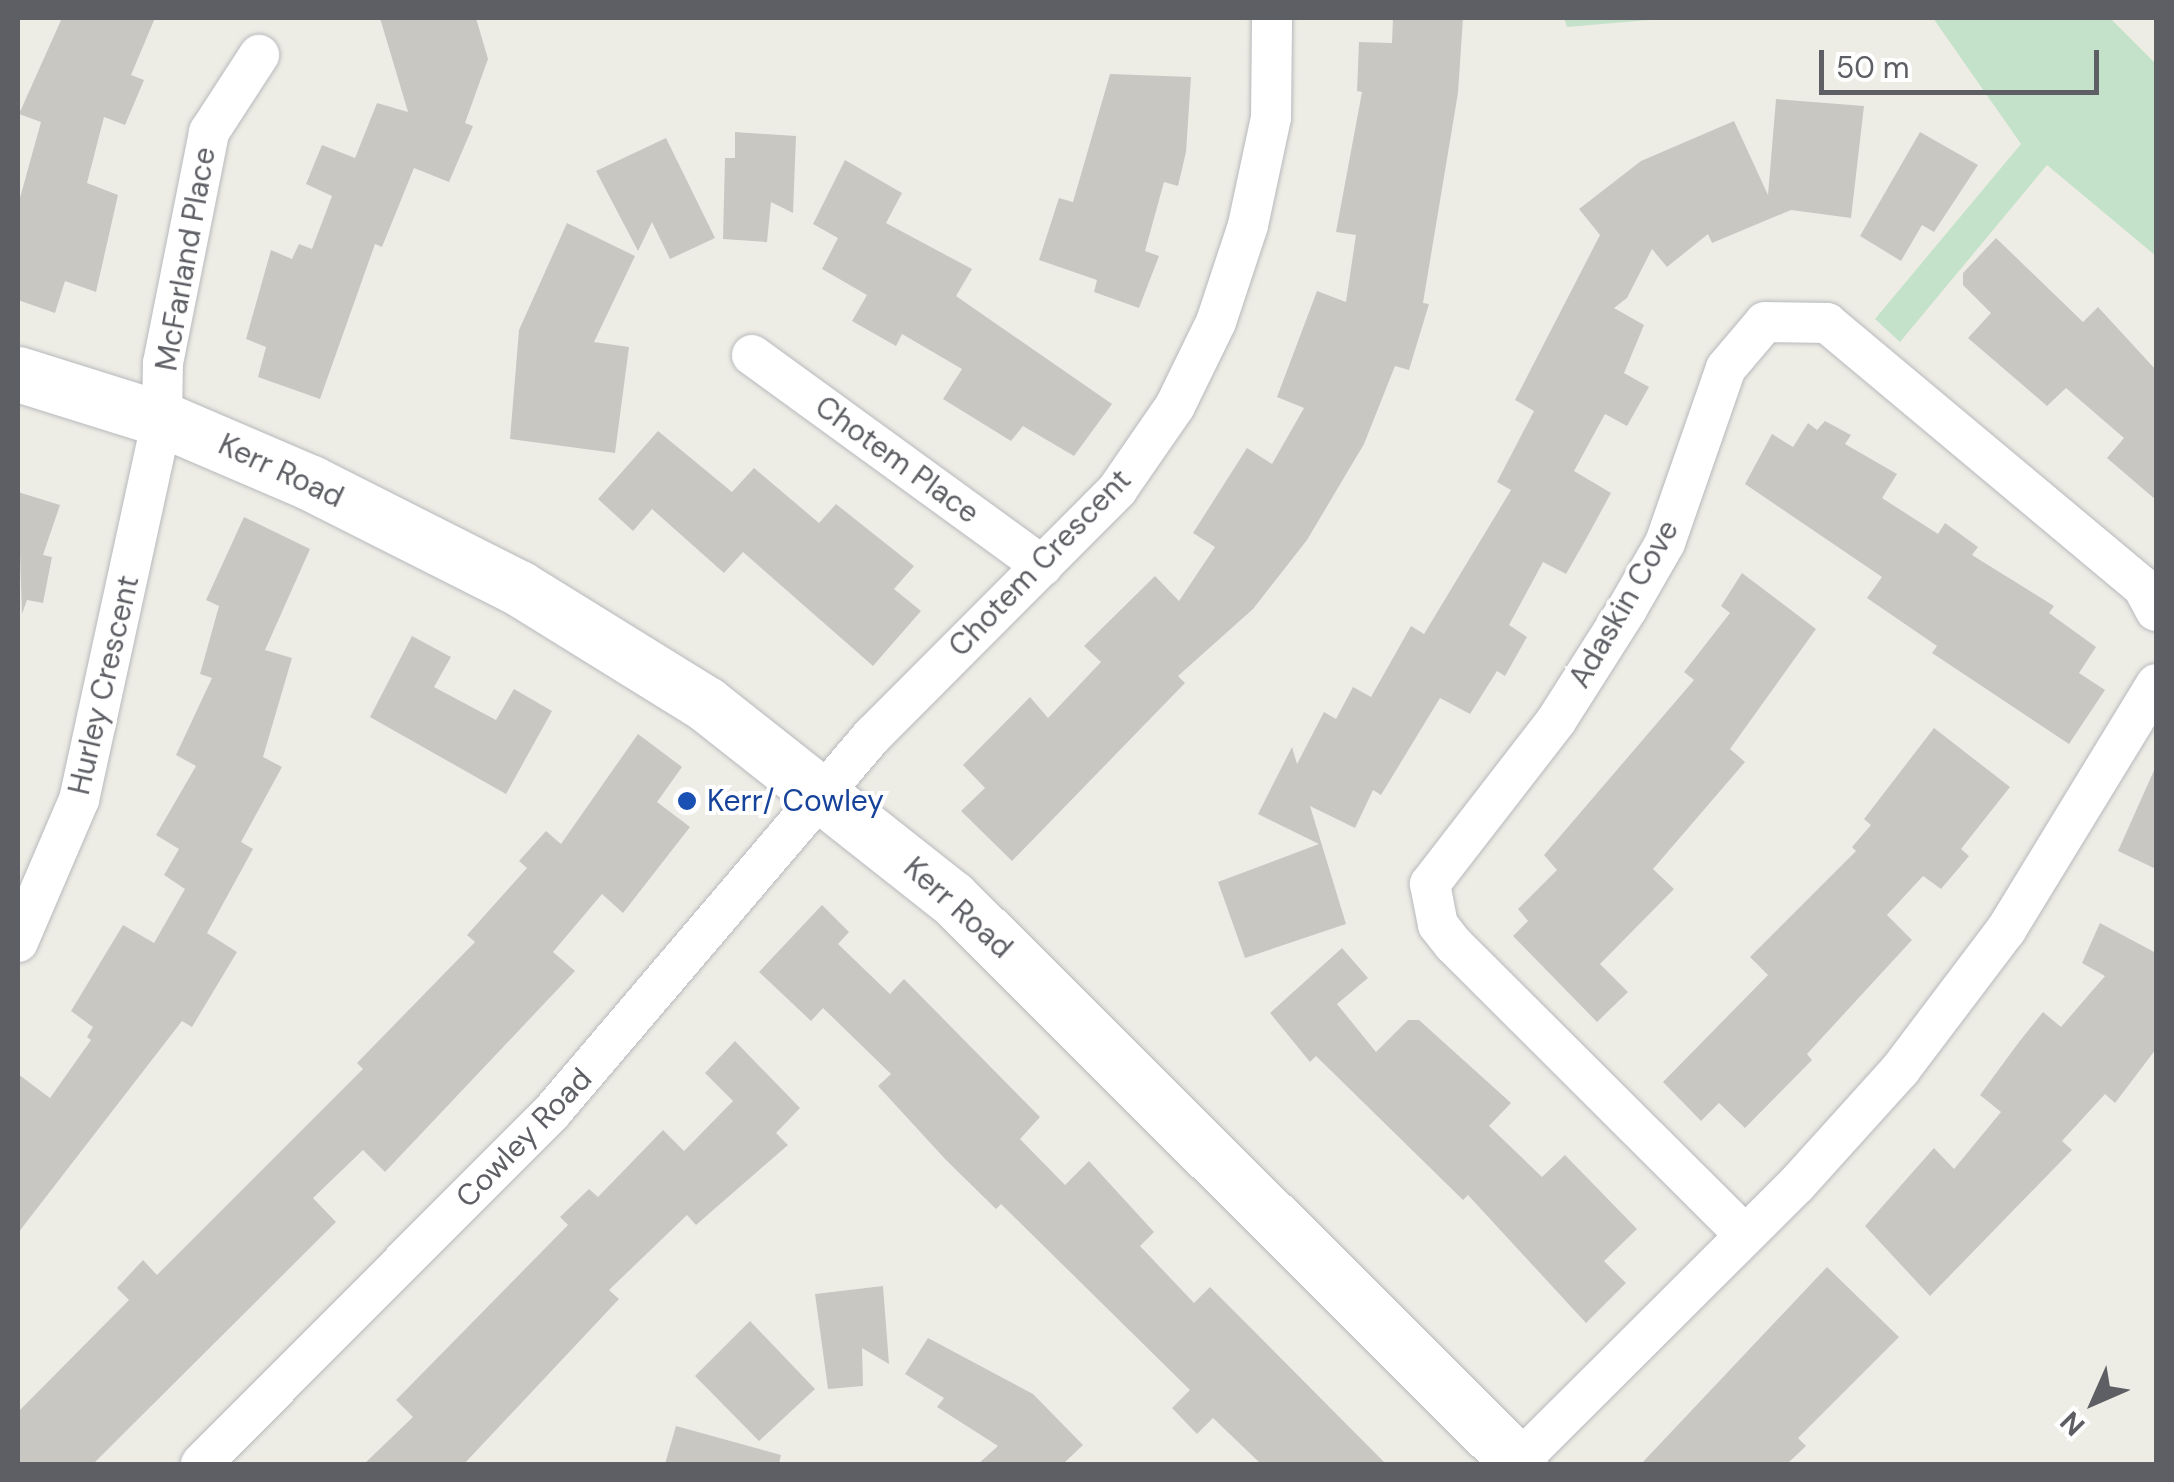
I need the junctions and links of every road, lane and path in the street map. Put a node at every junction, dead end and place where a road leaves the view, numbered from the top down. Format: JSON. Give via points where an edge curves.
{"nodes":[{"id":1,"x":1272,"y":18,"type":"edge"},
{"id":2,"x":259,"y":55,"type":"dead end"},
{"id":3,"x":752,"y":355,"type":"dead end"},
{"id":4,"x":18,"y":374,"type":"edge"},
{"id":5,"x":162,"y":419,"type":"junction"},
{"id":6,"x":1042,"y":566,"type":"junction"},
{"id":7,"x":2156,"y":610,"type":"edge"},
{"id":8,"x":2156,"y":684,"type":"edge"},
{"id":9,"x":826,"y":792,"type":"junction"},
{"id":10,"x":21,"y":930,"type":"edge"},
{"id":11,"x":1745,"y":1235,"type":"junction"},
{"id":12,"x":1519,"y":1463,"type":"edge"},
{"id":13,"x":201,"y":1464,"type":"edge"}],
"edges":[{"from":1,"to":6,"type":"street","name":"Chotem Crescent","via":[[1270,118],[1248,225],[1216,322],[1175,406],[1117,490]]},
{"from":2,"to":5,"type":"street","name":"McFarland Place","via":[[209,132],[163,363]]},
{"from":3,"to":6,"type":"street","name":"Chotem Place"},
{"from":4,"to":5,"type":"street","name":"Kerr Road"},
{"from":5,"to":9,"type":"street","name":"Kerr Road","via":[[311,483],[519,588],[706,704]]},
{"from":5,"to":10,"type":"street","name":"Hurley Crescent","via":[[79,800]]},
{"from":6,"to":9,"type":"street","name":"Chotem Crescent"},
{"from":7,"to":11,"type":"street","name":"Adaskin Cove","via":[[2143,587],[1827,323],[1766,322],[1726,368],[1671,526],[1637,592],[1556,720],[1430,884],[1438,925],[1454,944]]},
{"from":8,"to":11,"type":"street","via":[[1968,984],[1900,1070]]},
{"from":9,"to":12,"type":"street","name":"Kerr Road","via":[[952,898]]},
{"from":9,"to":13,"type":"street","name":"Cowley Road","via":[[551,1114]]},
{"from":11,"to":12,"type":"street"}]}
